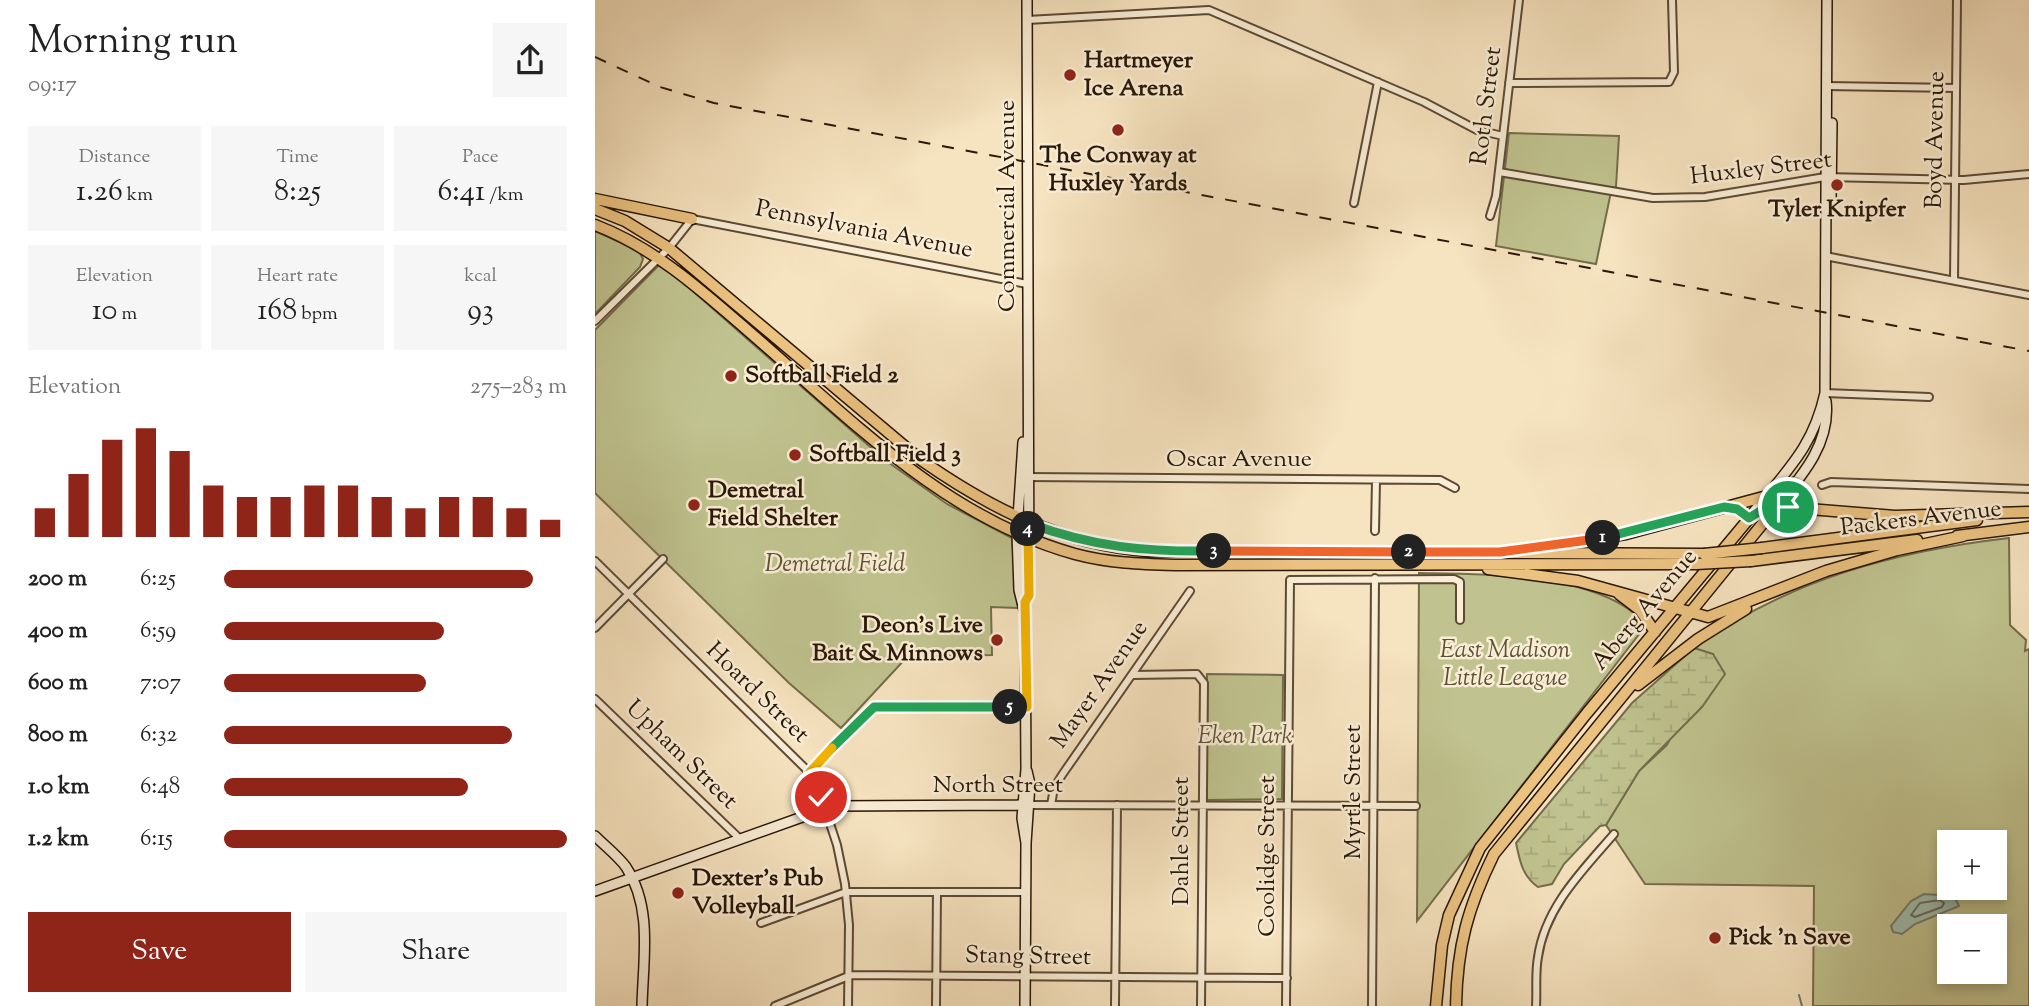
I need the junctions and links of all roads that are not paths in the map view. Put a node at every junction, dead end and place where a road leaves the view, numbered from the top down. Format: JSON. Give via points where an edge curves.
{"nodes":[{"id":1,"x":1027,"y":0,"type":"edge"},
{"id":2,"x":1519,"y":0,"type":"edge"},
{"id":3,"x":1672,"y":0,"type":"edge"},
{"id":4,"x":1827,"y":0,"type":"edge"},
{"id":5,"x":1833,"y":0,"type":"edge"},
{"id":6,"x":1957,"y":0,"type":"edge"},
{"id":7,"x":1027,"y":20,"type":"junction"},
{"id":8,"x":1378,"y":82,"type":"junction"},
{"id":9,"x":1509,"y":83,"type":"junction"},
{"id":10,"x":1829,"y":86,"type":"junction"},
{"id":11,"x":1956,"y":88,"type":"junction"},
{"id":12,"x":1503,"y":136,"type":"junction"},
{"id":13,"x":1499,"y":172,"type":"junction"},
{"id":14,"x":2029,"y":174,"type":"edge"},
{"id":15,"x":1828,"y":177,"type":"junction"},
{"id":16,"x":1955,"y":180,"type":"junction"},
{"id":17,"x":595,"y":199,"type":"edge"},
{"id":18,"x":1354,"y":203,"type":"dead end"},
{"id":19,"x":595,"y":209,"type":"edge"},
{"id":20,"x":1490,"y":216,"type":"dead end"},
{"id":21,"x":692,"y":219,"type":"junction"},
{"id":22,"x":595,"y":225,"type":"edge"},
{"id":23,"x":669,"y":248,"type":"junction"},
{"id":24,"x":657,"y":257,"type":"junction"},
{"id":25,"x":1827,"y":257,"type":"junction"},
{"id":26,"x":1954,"y":280,"type":"junction"},
{"id":27,"x":1027,"y":284,"type":"junction"},
{"id":28,"x":2029,"y":295,"type":"edge"},
{"id":29,"x":595,"y":321,"type":"edge"},
{"id":30,"x":1825,"y":393,"type":"junction"},
{"id":31,"x":1929,"y":397,"type":"dead end"},
{"id":32,"x":1024,"y":477,"type":"junction"},
{"id":33,"x":1376,"y":481,"type":"junction"},
{"id":34,"x":1796,"y":482,"type":"junction"},
{"id":35,"x":1822,"y":485,"type":"dead end"},
{"id":36,"x":1455,"y":488,"type":"dead end"},
{"id":37,"x":2029,"y":489,"type":"edge"},
{"id":38,"x":1767,"y":496,"type":"junction"},
{"id":39,"x":1777,"y":506,"type":"junction"},
{"id":40,"x":1724,"y":507,"type":"junction"},
{"id":41,"x":1808,"y":509,"type":"junction"},
{"id":42,"x":2029,"y":512,"type":"edge"},
{"id":43,"x":1750,"y":516,"type":"junction"},
{"id":44,"x":1017,"y":518,"type":"junction"},
{"id":45,"x":1028,"y":523,"type":"junction"},
{"id":46,"x":2029,"y":527,"type":"edge"},
{"id":47,"x":1375,"y":531,"type":"dead end"},
{"id":48,"x":1017,"y":533,"type":"junction"},
{"id":49,"x":1963,"y":536,"type":"junction"},
{"id":50,"x":1028,"y":538,"type":"junction"},
{"id":51,"x":1500,"y":552,"type":"junction"},
{"id":52,"x":663,"y":559,"type":"dead end"},
{"id":53,"x":595,"y":561,"type":"edge"},
{"id":54,"x":1456,"y":565,"type":"junction"},
{"id":55,"x":1375,"y":578,"type":"junction"},
{"id":56,"x":1711,"y":587,"type":"junction"},
{"id":57,"x":1609,"y":589,"type":"junction"},
{"id":58,"x":1785,"y":589,"type":"junction"},
{"id":59,"x":1190,"y":591,"type":"dead end"},
{"id":60,"x":629,"y":594,"type":"junction"},
{"id":61,"x":1025,"y":602,"type":"junction"},
{"id":62,"x":1676,"y":607,"type":"junction"},
{"id":63,"x":1691,"y":612,"type":"junction"},
{"id":64,"x":1460,"y":620,"type":"dead end"},
{"id":65,"x":595,"y":628,"type":"edge"},
{"id":66,"x":1655,"y":632,"type":"junction"},
{"id":67,"x":1133,"y":675,"type":"junction"},
{"id":68,"x":1624,"y":696,"type":"junction"},
{"id":69,"x":595,"y":699,"type":"edge"},
{"id":70,"x":1027,"y":707,"type":"junction"},
{"id":71,"x":810,"y":772,"type":"junction"},
{"id":72,"x":1026,"y":805,"type":"junction"},
{"id":73,"x":1051,"y":805,"type":"junction"},
{"id":74,"x":1117,"y":805,"type":"junction"},
{"id":75,"x":1202,"y":805,"type":"junction"},
{"id":76,"x":1288,"y":806,"type":"junction"},
{"id":77,"x":1373,"y":806,"type":"junction"},
{"id":78,"x":1416,"y":806,"type":"dead end"},
{"id":79,"x":825,"y":809,"type":"junction"},
{"id":80,"x":1614,"y":834,"type":"dead end"},
{"id":81,"x":595,"y":836,"type":"edge"},
{"id":82,"x":740,"y":839,"type":"junction"},
{"id":83,"x":631,"y":877,"type":"junction"},
{"id":84,"x":595,"y":891,"type":"edge"},
{"id":85,"x":846,"y":892,"type":"junction"},
{"id":86,"x":937,"y":892,"type":"junction"},
{"id":87,"x":1025,"y":892,"type":"junction"},
{"id":88,"x":761,"y":923,"type":"dead end"},
{"id":89,"x":848,"y":975,"type":"junction"},
{"id":90,"x":936,"y":975,"type":"junction"},
{"id":91,"x":1025,"y":976,"type":"junction"},
{"id":92,"x":1116,"y":976,"type":"junction"},
{"id":93,"x":1201,"y":977,"type":"junction"},
{"id":94,"x":1287,"y":978,"type":"junction"},
{"id":95,"x":1436,"y":1005,"type":"edge"},
{"id":96,"x":642,"y":1006,"type":"edge"},
{"id":97,"x":775,"y":1006,"type":"edge"},
{"id":98,"x":848,"y":1006,"type":"edge"},
{"id":99,"x":936,"y":1006,"type":"edge"},
{"id":100,"x":1025,"y":1006,"type":"edge"},
{"id":101,"x":1115,"y":1006,"type":"edge"},
{"id":102,"x":1201,"y":1006,"type":"edge"},
{"id":103,"x":1286,"y":1006,"type":"edge"},
{"id":104,"x":1372,"y":1006,"type":"edge"},
{"id":105,"x":1456,"y":1006,"type":"edge"},
{"id":106,"x":1536,"y":1006,"type":"edge"}],
"edges":[{"from":1,"to":7,"type":"street","name":"Commercial Avenue"},
{"from":2,"to":9,"type":"street","name":"Roth Street"},
{"from":3,"to":9,"type":"street","via":[[1672,80],[1658,84]]},
{"from":4,"to":10,"type":"street","name":"Aberg Avenue"},
{"from":5,"to":10,"type":"street","name":"Aberg Avenue"},
{"from":6,"to":11,"type":"street","name":"Boyd Avenue"},
{"from":7,"to":8,"type":"street","via":[[1209,10]]},
{"from":7,"to":27,"type":"street","name":"Commercial Avenue"},
{"from":8,"to":12,"type":"street","via":[[1477,130]]},
{"from":8,"to":18,"type":"street"},
{"from":9,"to":12,"type":"street","name":"Roth Street"},
{"from":10,"to":11,"type":"street"},
{"from":10,"to":15,"type":"street","name":"Aberg Avenue"},
{"from":11,"to":16,"type":"street","name":"Boyd Avenue"},
{"from":12,"to":13,"type":"street","name":"Roth Street"},
{"from":13,"to":15,"type":"street","name":"Huxley Street","via":[[1653,198],[1705,197]]},
{"from":13,"to":20,"type":"street","name":"Roth Street"},
{"from":14,"to":16,"type":"street","name":"Huxley Street"},
{"from":15,"to":16,"type":"street","name":"Huxley Street"},
{"from":15,"to":25,"type":"street","name":"Aberg Avenue"},
{"from":16,"to":26,"type":"street","name":"Boyd Avenue"},
{"from":17,"to":21,"type":"main road"},
{"from":19,"to":23,"type":"main road"},
{"from":21,"to":23,"type":"street"},
{"from":21,"to":27,"type":"street","name":"Pennsylvania Avenue"},
{"from":22,"to":24,"type":"main road"},
{"from":23,"to":24,"type":"street"},
{"from":23,"to":44,"type":"main road","name":"Packers Avenue","via":[[921,460]]},
{"from":24,"to":29,"type":"street"},
{"from":24,"to":48,"type":"main road","name":"Packers Avenue","via":[[902,464],[971,510]]},
{"from":25,"to":26,"type":"street"},
{"from":25,"to":30,"type":"street","name":"Aberg Avenue"},
{"from":26,"to":28,"type":"street"},
{"from":27,"to":32,"type":"street","name":"Commercial Avenue"},
{"from":30,"to":31,"type":"street"},
{"from":30,"to":34,"type":"street","name":"Aberg Avenue","via":[[1822,438]]},
{"from":30,"to":38,"type":"street","name":"Aberg Avenue","via":[[1807,447]]},
{"from":32,"to":33,"type":"street","name":"Oscar Avenue"},
{"from":32,"to":44,"type":"street","name":"Commercial Avenue"},
{"from":32,"to":45,"type":"street","name":"Commercial Avenue"},
{"from":33,"to":36,"type":"street","name":"Oscar Avenue","via":[[1440,480]]},
{"from":33,"to":47,"type":"street"},
{"from":34,"to":39,"type":"street","name":"Aberg Avenue"},
{"from":34,"to":41,"type":"main road","via":[[1798,497]]},
{"from":35,"to":37,"type":"street","name":"Packers Avenue"},
{"from":38,"to":40,"type":"main road"},
{"from":38,"to":43,"type":"street","name":"Aberg Avenue"},
{"from":39,"to":41,"type":"main road"},
{"from":39,"to":43,"type":"main road"},
{"from":39,"to":56,"type":"main road","name":"Aberg Avenue"},
{"from":40,"to":43,"type":"main road"},
{"from":40,"to":51,"type":"main road","via":[[1626,534]]},
{"from":41,"to":42,"type":"main road","via":[[1895,516]]},
{"from":42,"to":51,"type":"main road","name":"Packers Avenue","bridge":true,"via":[[1704,554]]},
{"from":43,"to":56,"type":"main road","via":[[1748,534]]},
{"from":43,"to":62,"type":"main road","name":"Aberg Avenue"},
{"from":44,"to":45,"type":"main road","name":"Packers Avenue"},
{"from":44,"to":48,"type":"street","name":"Commercial Avenue"},
{"from":45,"to":50,"type":"street","name":"Commercial Avenue"},
{"from":45,"to":51,"type":"main road","name":"Packers Avenue","via":[[1089,543],[1147,551]]},
{"from":46,"to":49,"type":"main road","name":"Packers Avenue"},
{"from":48,"to":50,"type":"main road","name":"Packers Avenue"},
{"from":48,"to":61,"type":"street","name":"Commercial Avenue","via":[[1019,590]]},
{"from":49,"to":54,"type":"main road","name":"Packers Avenue","bridge":true,"via":[[1751,561]]},
{"from":49,"to":58,"type":"main road","via":[[1871,557]]},
{"from":50,"to":54,"type":"main road","name":"Packers Avenue","via":[[1076,554],[1142,564]]},
{"from":50,"to":61,"type":"street","name":"Commercial Avenue","via":[[1029,595]]},
{"from":52,"to":60,"type":"street"},
{"from":53,"to":60,"type":"street","name":"Hoard Street"},
{"from":54,"to":57,"type":"main road","via":[[1572,579]]},
{"from":55,"to":64,"type":"street","via":[[1459,581]]},
{"from":55,"to":76,"type":"street","name":"Coolidge Street","via":[[1290,580]]},
{"from":55,"to":77,"type":"street","name":"Myrtle Street"},
{"from":56,"to":63,"type":"main road","name":"Aberg Avenue"},
{"from":57,"to":62,"type":"main road"},
{"from":57,"to":66,"type":"main road","via":[[1637,606]]},
{"from":58,"to":63,"type":"main road","via":[[1714,617]]},
{"from":58,"to":68,"type":"main road","via":[[1698,639]]},
{"from":59,"to":67,"type":"street","name":"Mayer Avenue"},
{"from":60,"to":65,"type":"street"},
{"from":60,"to":71,"type":"street","name":"Hoard Street"},
{"from":61,"to":70,"type":"street","name":"Commercial Avenue"},
{"from":62,"to":63,"type":"main road"},
{"from":62,"to":66,"type":"main road","name":"Aberg Avenue"},
{"from":63,"to":68,"type":"main road","name":"Aberg Avenue"},
{"from":66,"to":95,"type":"main road","name":"Aberg Avenue","via":[[1479,848],[1449,915]]},
{"from":67,"to":73,"type":"street","name":"Mayer Avenue","via":[[1062,775]]},
{"from":67,"to":75,"type":"street","name":"Dahle Street","via":[[1201,677]]},
{"from":68,"to":105,"type":"main road","name":"Aberg Avenue","via":[[1494,854],[1463,929]]},
{"from":69,"to":82,"type":"street","name":"Upham Street"},
{"from":70,"to":71,"type":"street","via":[[873,708]]},
{"from":70,"to":72,"type":"street","name":"Commercial Avenue"},
{"from":71,"to":79,"type":"street","name":"Hoard Street"},
{"from":72,"to":73,"type":"street","name":"North Street"},
{"from":72,"to":79,"type":"street","name":"North Street","via":[[838,805]]},
{"from":72,"to":87,"type":"street","name":"Commercial Avenue"},
{"from":73,"to":74,"type":"street","name":"North Street"},
{"from":74,"to":75,"type":"street","name":"North Street"},
{"from":74,"to":92,"type":"street"},
{"from":75,"to":76,"type":"street","name":"North Street"},
{"from":75,"to":93,"type":"street","name":"Dahle Street"},
{"from":76,"to":77,"type":"street","name":"North Street"},
{"from":76,"to":94,"type":"street","name":"Coolidge Street"},
{"from":77,"to":78,"type":"street","name":"North Street"},
{"from":77,"to":104,"type":"street","name":"Myrtle Street"},
{"from":79,"to":82,"type":"street","name":"North Street"},
{"from":79,"to":85,"type":"street","name":"Hoard Street"},
{"from":80,"to":106,"type":"street","via":[[1553,912],[1537,959]]},
{"from":81,"to":83,"type":"street"},
{"from":82,"to":83,"type":"street","name":"North Street"},
{"from":83,"to":84,"type":"street","name":"North Street"},
{"from":83,"to":96,"type":"street","via":[[644,912]]},
{"from":85,"to":86,"type":"street"},
{"from":85,"to":88,"type":"street"},
{"from":85,"to":89,"type":"street","name":"Hoard Street"},
{"from":86,"to":87,"type":"street"},
{"from":86,"to":90,"type":"street"},
{"from":87,"to":91,"type":"street","name":"Commercial Avenue"},
{"from":89,"to":90,"type":"street","name":"Stang Street"},
{"from":89,"to":97,"type":"street","name":"Stang Street"},
{"from":89,"to":98,"type":"street","name":"Hoard Street"},
{"from":90,"to":91,"type":"street","name":"Stang Street"},
{"from":90,"to":99,"type":"street"},
{"from":91,"to":92,"type":"street","name":"Stang Street"},
{"from":91,"to":100,"type":"street","name":"Commercial Avenue"},
{"from":92,"to":93,"type":"street","name":"Stang Street"},
{"from":92,"to":101,"type":"street"},
{"from":93,"to":94,"type":"street","name":"Stang Street"},
{"from":93,"to":102,"type":"street","name":"Dahle Street"},
{"from":94,"to":103,"type":"street","name":"Coolidge Street"}]}
